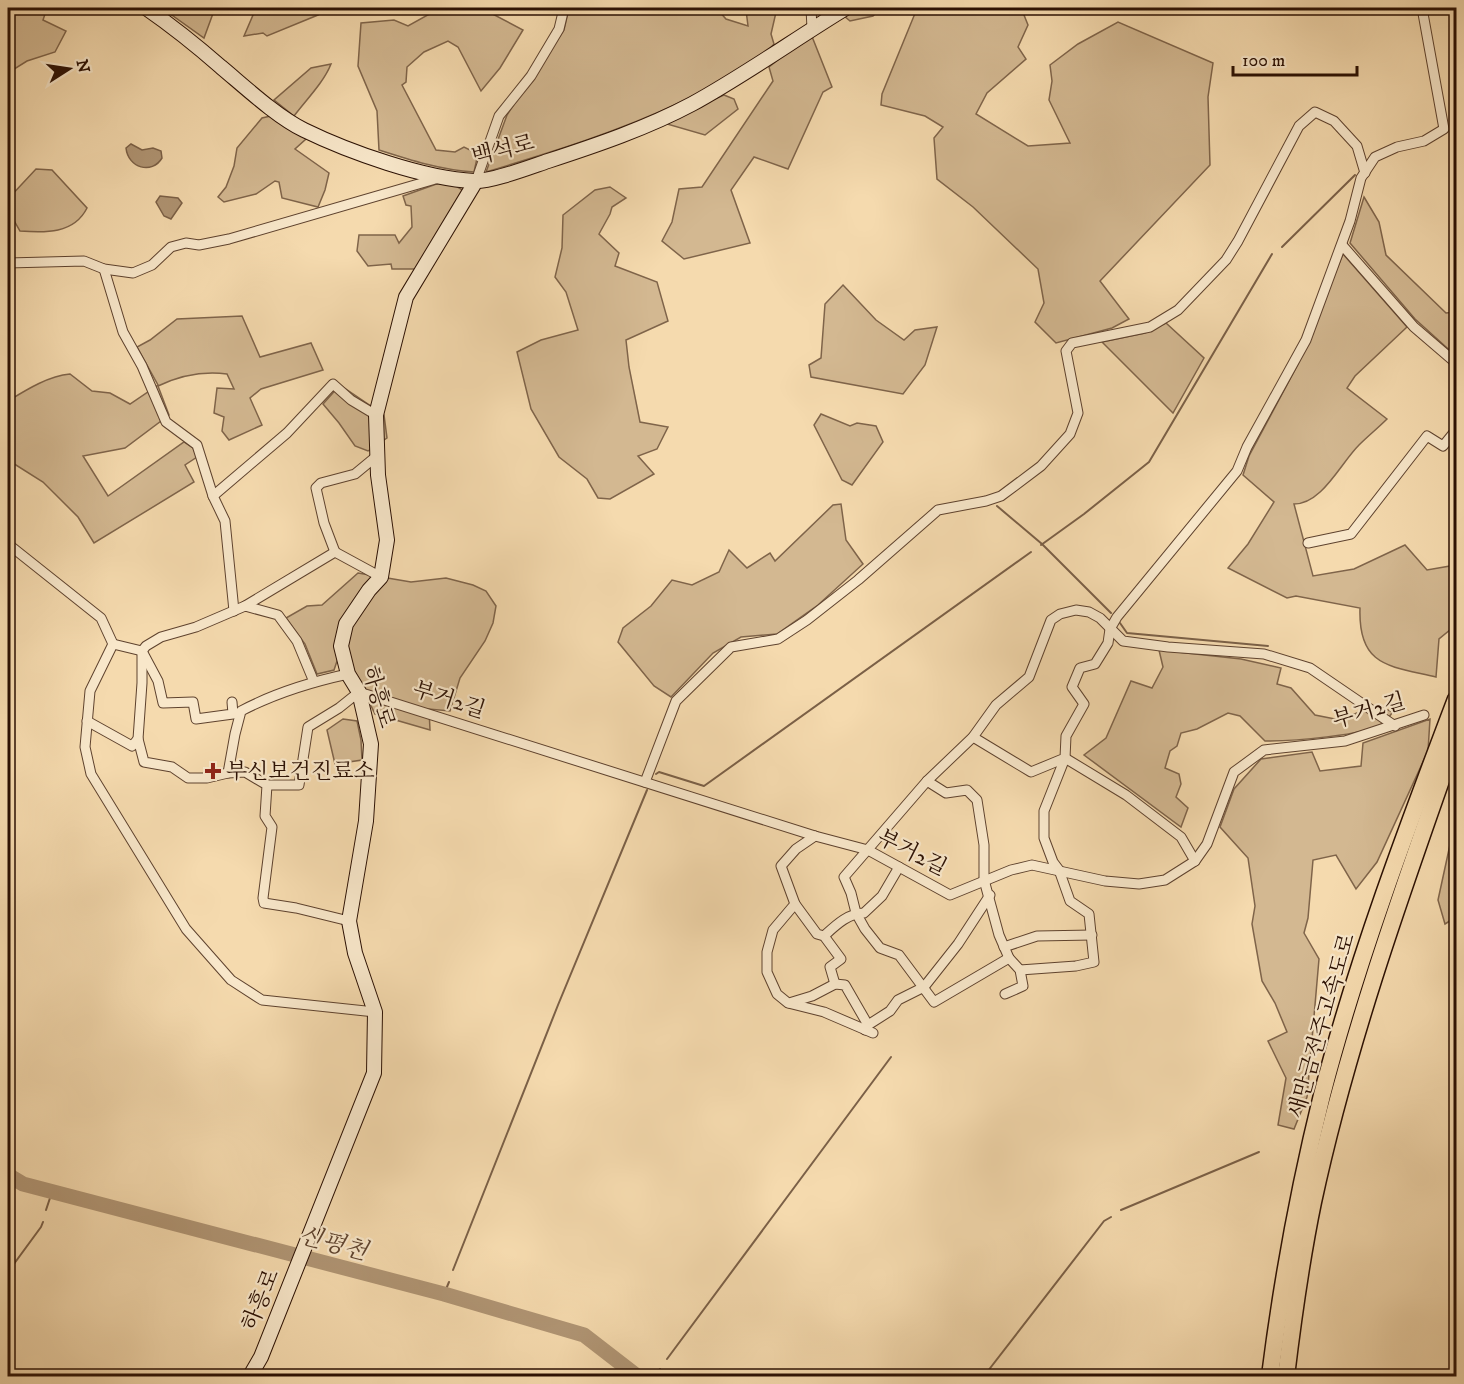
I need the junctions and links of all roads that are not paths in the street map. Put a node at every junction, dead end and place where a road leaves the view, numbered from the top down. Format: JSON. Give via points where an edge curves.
{"nodes":[{"id":1,"x":146,"y":8,"type":"edge"},
{"id":2,"x":564,"y":8,"type":"edge"},
{"id":3,"x":811,"y":8,"type":"edge"},
{"id":4,"x":846,"y":8,"type":"edge"},
{"id":5,"x":1422,"y":8,"type":"edge"},
{"id":6,"x":812,"y":29,"type":"junction"},
{"id":7,"x":1365,"y":173,"type":"junction"},
{"id":8,"x":441,"y":177,"type":"junction"},
{"id":9,"x":476,"y":181,"type":"junction"},
{"id":10,"x":1342,"y":245,"type":"junction"},
{"id":11,"x":8,"y":263,"type":"edge"},
{"id":12,"x":104,"y":269,"type":"junction"},
{"id":13,"x":1456,"y":363,"type":"edge"},
{"id":14,"x":376,"y":415,"type":"junction"},
{"id":15,"x":1456,"y":429,"type":"edge"},
{"id":16,"x":378,"y":455,"type":"junction"},
{"id":17,"x":213,"y":496,"type":"junction"},
{"id":18,"x":1308,"y":543,"type":"dead end"},
{"id":19,"x":8,"y":544,"type":"edge"},
{"id":20,"x":335,"y":552,"type":"junction"},
{"id":21,"x":381,"y":578,"type":"junction"},
{"id":22,"x":245,"y":606,"type":"junction"},
{"id":23,"x":234,"y":611,"type":"junction"},
{"id":24,"x":1110,"y":629,"type":"junction"},
{"id":25,"x":112,"y":644,"type":"junction"},
{"id":26,"x":142,"y":651,"type":"junction"},
{"id":27,"x":348,"y":674,"type":"junction"},
{"id":28,"x":314,"y":682,"type":"junction"},
{"id":29,"x":358,"y":692,"type":"junction"},
{"id":30,"x":1456,"y":699,"type":"edge"},
{"id":31,"x":232,"y":702,"type":"dead end"},
{"id":32,"x":1424,"y":715,"type":"dead end"},
{"id":33,"x":87,"y":721,"type":"junction"},
{"id":34,"x":1395,"y":726,"type":"junction"},
{"id":35,"x":973,"y":737,"type":"junction"},
{"id":36,"x":1456,"y":738,"type":"edge"},
{"id":37,"x":138,"y":739,"type":"junction"},
{"id":38,"x":1065,"y":758,"type":"junction"},
{"id":39,"x":228,"y":773,"type":"junction"},
{"id":40,"x":927,"y":781,"type":"junction"},
{"id":41,"x":645,"y":782,"type":"junction"},
{"id":42,"x":267,"y":785,"type":"junction"},
{"id":43,"x":815,"y":836,"type":"junction"},
{"id":44,"x":868,"y":850,"type":"junction"},
{"id":45,"x":1195,"y":861,"type":"junction"},
{"id":46,"x":899,"y":867,"type":"junction"},
{"id":47,"x":1059,"y":870,"type":"junction"},
{"id":48,"x":984,"y":880,"type":"junction"},
{"id":49,"x":990,"y":895,"type":"junction"},
{"id":50,"x":795,"y":904,"type":"junction"},
{"id":51,"x":856,"y":913,"type":"junction"},
{"id":52,"x":349,"y":921,"type":"junction"},
{"id":53,"x":1092,"y":935,"type":"junction"},
{"id":54,"x":824,"y":936,"type":"junction"},
{"id":55,"x":1004,"y":948,"type":"junction"},
{"id":56,"x":1009,"y":958,"type":"junction"},
{"id":57,"x":1020,"y":970,"type":"junction"},
{"id":58,"x":835,"y":984,"type":"junction"},
{"id":59,"x":924,"y":987,"type":"junction"},
{"id":60,"x":1005,"y":994,"type":"dead end"},
{"id":61,"x":788,"y":1004,"type":"junction"},
{"id":62,"x":375,"y":1012,"type":"junction"},
{"id":63,"x":869,"y":1029,"type":"junction"},
{"id":64,"x":250,"y":1377,"type":"edge"},
{"id":65,"x":1270,"y":1377,"type":"edge"},
{"id":66,"x":1286,"y":1377,"type":"edge"}],
"edges":[{"from":1,"to":8,"type":"street","name":"백석로","via":[[303,129],[351,150]]},
{"from":2,"to":9,"type":"street","via":[[559,28],[531,76],[499,116]]},
{"from":3,"to":6,"type":"street"},
{"from":4,"to":6,"type":"street","name":"백석로"},
{"from":5,"to":7,"type":"street","via":[[1444,129],[1424,141],[1396,147],[1376,158]]},
{"from":6,"to":9,"type":"street","name":"백석로","via":[[690,105],[607,141]]},
{"from":7,"to":10,"type":"street"},
{"from":7,"to":41,"type":"street","via":[[1357,146],[1334,121],[1315,112],[1299,126],[1226,260],[1178,310],[1150,327],[1072,343],[1066,351],[1078,413],[1070,434],[1041,466],[1001,496],[939,510],[858,580],[778,639],[731,647],[676,701]]},
{"from":8,"to":9,"type":"street","name":"백석로"},
{"from":8,"to":12,"type":"street","via":[[230,238],[171,247],[152,265],[133,273]]},
{"from":9,"to":14,"type":"street","via":[[406,297]]},
{"from":10,"to":13,"type":"street","via":[[1414,327]]},
{"from":10,"to":24,"type":"street","via":[[1306,340],[1237,471]]},
{"from":11,"to":12,"type":"street","via":[[84,261]]},
{"from":12,"to":17,"type":"street","via":[[123,332],[166,422],[197,445]]},
{"from":14,"to":16,"type":"street"},
{"from":14,"to":17,"type":"street","via":[[333,384],[287,434]]},
{"from":15,"to":18,"type":"street","via":[[1443,446],[1427,436],[1351,534]]},
{"from":16,"to":20,"type":"street","via":[[355,474],[321,483],[316,488]]},
{"from":16,"to":21,"type":"street","via":[[387,540]]},
{"from":17,"to":23,"type":"street","via":[[225,521]]},
{"from":19,"to":25,"type":"street","via":[[101,618]]},
{"from":20,"to":21,"type":"street"},
{"from":20,"to":22,"type":"street"},
{"from":21,"to":27,"type":"street","name":"하흥로","via":[[346,624],[341,646]]},
{"from":22,"to":23,"type":"street"},
{"from":22,"to":28,"type":"street","via":[[278,615],[297,641]]},
{"from":23,"to":26,"type":"street","via":[[161,637]]},
{"from":24,"to":34,"type":"street","via":[[1123,641],[1264,654],[1310,668]]},
{"from":24,"to":35,"type":"street","via":[[1100,618],[1076,610],[1051,620],[1029,678],[996,705]]},
{"from":24,"to":38,"type":"street","via":[[1108,643],[1095,664],[1080,668],[1072,687],[1084,704],[1066,736]]},
{"from":25,"to":26,"type":"street"},
{"from":25,"to":33,"type":"street","via":[[90,691]]},
{"from":26,"to":31,"type":"street","via":[[158,681],[163,703],[193,702],[196,719],[233,714]]},
{"from":26,"to":37,"type":"street"},
{"from":27,"to":28,"type":"street"},
{"from":27,"to":29,"type":"street","name":"하흥로"},
{"from":28,"to":39,"type":"street","via":[[241,711]]},
{"from":29,"to":41,"type":"street","name":"부거2길"},
{"from":29,"to":42,"type":"street","via":[[308,727],[299,785]]},
{"from":29,"to":52,"type":"street","name":"하흥로","via":[[371,744],[366,821]]},
{"from":30,"to":65,"type":"highway","name":"새만금전주고속도로","via":[[1354,986],[1323,1094],[1297,1202]]},
{"from":32,"to":34,"type":"street","name":"부거2길"},
{"from":33,"to":37,"type":"street","via":[[132,746]]},
{"from":33,"to":62,"type":"street","via":[[85,747],[91,774],[186,929],[231,980],[262,1000]]},
{"from":34,"to":45,"type":"street","name":"부거2길","via":[[1345,741],[1264,750],[1234,772],[1207,844]]},
{"from":35,"to":38,"type":"street","via":[[1031,772]]},
{"from":35,"to":40,"type":"street"},
{"from":36,"to":66,"type":"highway","name":"새만금전주고속도로","via":[[1369,992],[1339,1096],[1311,1213]]},
{"from":37,"to":39,"type":"street","via":[[144,762],[172,766],[188,778]]},
{"from":38,"to":45,"type":"street","via":[[1126,795],[1181,837]]},
{"from":38,"to":47,"type":"street","via":[[1044,810],[1044,838]]},
{"from":39,"to":42,"type":"street","via":[[245,772]]},
{"from":40,"to":44,"type":"street"},
{"from":40,"to":48,"type":"street","via":[[946,793],[967,790],[977,800],[984,845]]},
{"from":41,"to":43,"type":"street","name":"부거2길"},
{"from":42,"to":52,"type":"street","via":[[265,816],[272,827],[264,903]]},
{"from":43,"to":44,"type":"street","name":"부거2길"},
{"from":43,"to":50,"type":"street","via":[[781,866]]},
{"from":44,"to":46,"type":"street","name":"부거2길"},
{"from":44,"to":51,"type":"street","via":[[844,877]]},
{"from":45,"to":47,"type":"street","name":"부거2길","via":[[1165,880],[1139,884]]},
{"from":46,"to":48,"type":"street","name":"부거2길","via":[[950,895]]},
{"from":46,"to":51,"type":"street","via":[[882,896],[864,913]]},
{"from":47,"to":48,"type":"street","name":"부거2길","via":[[1032,865]]},
{"from":47,"to":53,"type":"street","via":[[1070,901],[1089,914]]},
{"from":48,"to":49,"type":"street"},
{"from":49,"to":55,"type":"street"},
{"from":49,"to":59,"type":"street","via":[[958,945]]},
{"from":50,"to":54,"type":"street","via":[[816,934]]},
{"from":50,"to":61,"type":"street","via":[[773,930],[767,952],[769,976],[777,994]]},
{"from":51,"to":54,"type":"street"},
{"from":51,"to":59,"type":"street","via":[[880,948],[899,955]]},
{"from":52,"to":62,"type":"street","name":"하흥로","via":[[355,953]]},
{"from":53,"to":55,"type":"street","via":[[1037,936]]},
{"from":53,"to":57,"type":"street","via":[[1094,962]]},
{"from":54,"to":58,"type":"street","via":[[841,959],[830,967]]},
{"from":55,"to":56,"type":"street"},
{"from":56,"to":57,"type":"street"},
{"from":56,"to":59,"type":"street","via":[[934,1002]]},
{"from":57,"to":60,"type":"street","via":[[1023,986]]},
{"from":58,"to":61,"type":"street"},
{"from":58,"to":63,"type":"street","via":[[845,985]]},
{"from":59,"to":63,"type":"street","via":[[898,1000]]},
{"from":61,"to":63,"type":"street"},
{"from":62,"to":64,"type":"street","name":"하흥로","via":[[374,1073]]}]}
